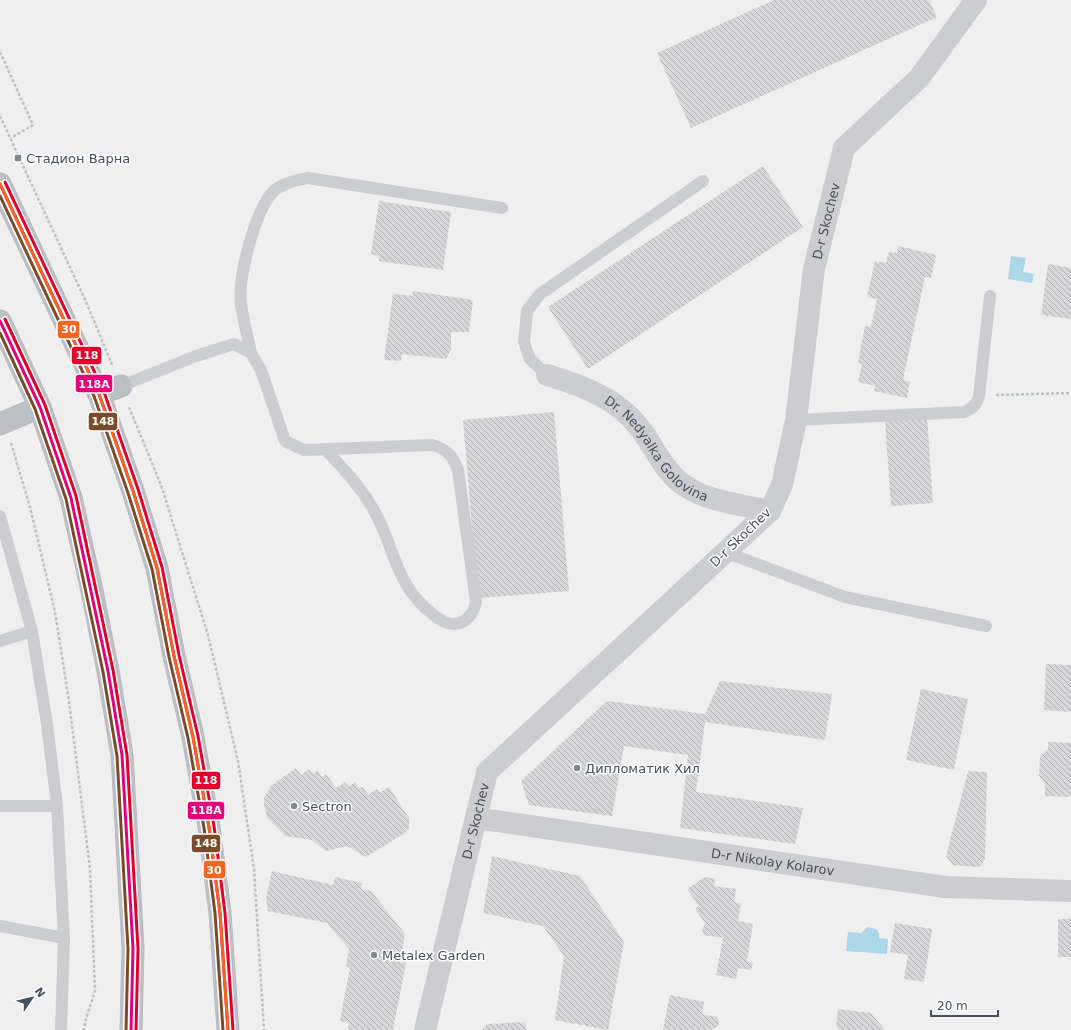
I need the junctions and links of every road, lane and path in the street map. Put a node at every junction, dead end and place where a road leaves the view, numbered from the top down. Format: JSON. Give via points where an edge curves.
{"nodes":[{"id":1,"x":976,"y":0,"type":"edge"},
{"id":2,"x":0,"y":52,"type":"edge"},
{"id":3,"x":11,"y":138,"type":"dead end"},
{"id":4,"x":703,"y":181,"type":"dead end"},
{"id":5,"x":0,"y":184,"type":"edge"},
{"id":6,"x":502,"y":208,"type":"dead end"},
{"id":7,"x":990,"y":296,"type":"dead end"},
{"id":8,"x":0,"y":320,"type":"edge"},
{"id":9,"x":251,"y":353,"type":"junction"},
{"id":10,"x":547,"y":375,"type":"joint"},
{"id":11,"x":121,"y":386,"type":"joint"},
{"id":12,"x":1071,"y":392,"type":"edge"},
{"id":13,"x":99,"y":394,"type":"junction"},
{"id":14,"x":979,"y":396,"type":"junction"},
{"id":15,"x":40,"y":407,"type":"junction"},
{"id":16,"x":796,"y":420,"type":"junction"},
{"id":17,"x":0,"y":424,"type":"edge"},
{"id":18,"x":326,"y":450,"type":"junction"},
{"id":19,"x":770,"y":512,"type":"junction"},
{"id":20,"x":0,"y":516,"type":"edge"},
{"id":21,"x":725,"y":552,"type":"junction"},
{"id":22,"x":986,"y":626,"type":"dead end"},
{"id":23,"x":32,"y":631,"type":"junction"},
{"id":24,"x":0,"y":641,"type":"edge"},
{"id":25,"x":0,"y":806,"type":"edge"},
{"id":26,"x":57,"y":806,"type":"junction"},
{"id":27,"x":476,"y":818,"type":"junction"},
{"id":28,"x":1071,"y":891,"type":"edge"},
{"id":29,"x":0,"y":926,"type":"edge"},
{"id":30,"x":64,"y":938,"type":"junction"},
{"id":31,"x":61,"y":1030,"type":"edge"},
{"id":32,"x":131,"y":1030,"type":"edge"},
{"id":33,"x":228,"y":1030,"type":"edge"},
{"id":34,"x":425,"y":1030,"type":"edge"}],
"edges":[{"from":1,"to":16,"type":"street","name":"D-r Skochev","via":[[919,78],[844,148],[814,269]]},
{"from":2,"to":3,"type":"path","via":[[34,125]]},
{"from":4,"to":10,"type":"lane","via":[[540,294],[527,311],[524,342],[530,359]]},
{"from":5,"to":13,"type":"highway"},
{"from":6,"to":9,"type":"lane","via":[[308,178],[292,181],[272,193],[260,213],[242,273],[241,304]]},
{"from":7,"to":14,"type":"lane"},
{"from":8,"to":15,"type":"highway"},
{"from":9,"to":11,"type":"lane","via":[[234,344]]},
{"from":9,"to":18,"type":"lane","via":[[261,370],[285,441],[304,450]]},
{"from":10,"to":19,"type":"street","name":"Dr. Nedyalka Golovina","via":[[579,384],[621,408],[642,430],[669,472],[686,487],[708,497]]},
{"from":11,"to":13,"type":"highway"},
{"from":12,"to":14,"type":"path"},
{"from":13,"to":33,"type":"highway","via":[[133,491],[156,568],[193,737],[209,827],[220,914]]},
{"from":14,"to":16,"type":"lane","via":[[974,406],[964,412]]},
{"from":15,"to":17,"type":"highway"},
{"from":15,"to":32,"type":"highway","via":[[71,498],[91,586],[122,755],[133,949]]},
{"from":16,"to":19,"type":"street","name":"D-r Skochev","via":[[782,485]]},
{"from":18,"to":18,"type":"lane","via":[[353,478],[373,508],[405,584],[422,606],[449,624],[467,619],[476,602],[458,470],[450,453],[432,445]]},
{"from":19,"to":21,"type":"street","name":"D-r Skochev"},
{"from":20,"to":23,"type":"lane"},
{"from":21,"to":22,"type":"lane","via":[[845,597]]},
{"from":21,"to":27,"type":"street","name":"D-r Skochev","via":[[487,772]]},
{"from":23,"to":24,"type":"lane"},
{"from":23,"to":26,"type":"lane"},
{"from":25,"to":26,"type":"lane"},
{"from":26,"to":30,"type":"lane"},
{"from":27,"to":28,"type":"street","name":"D-r Nikolay Kolarov","via":[[945,887]]},
{"from":27,"to":34,"type":"street","name":"D-r Skochev"},
{"from":29,"to":30,"type":"lane"},
{"from":30,"to":31,"type":"lane"}]}
